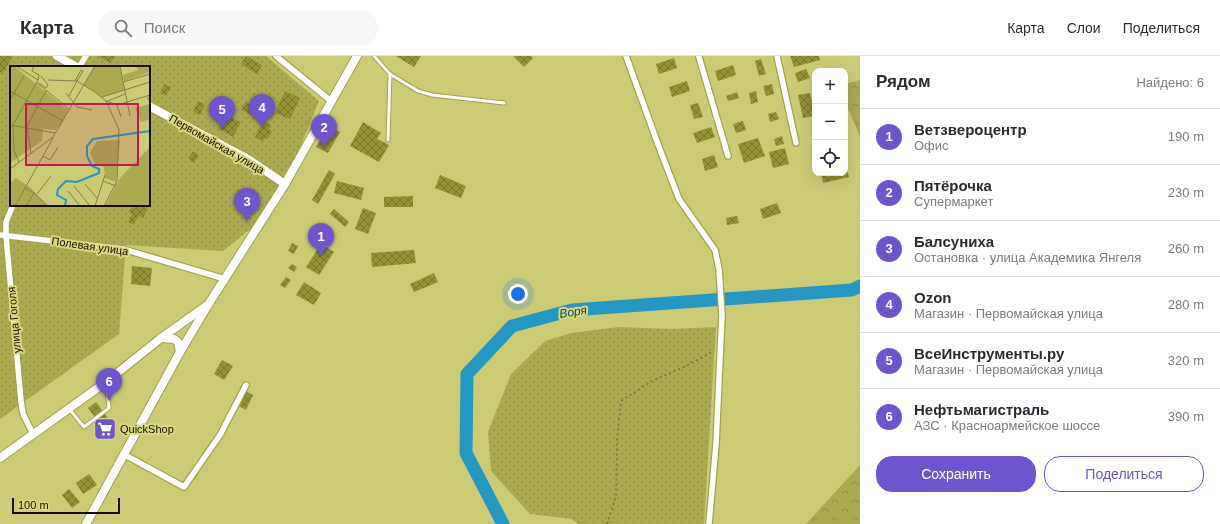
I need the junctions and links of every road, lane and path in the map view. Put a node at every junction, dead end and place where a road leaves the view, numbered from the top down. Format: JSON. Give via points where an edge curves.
{"nodes":[{"id":1,"x":57,"y":56,"type":"edge"},
{"id":2,"x":86,"y":56,"type":"edge"},
{"id":3,"x":276,"y":56,"type":"edge"},
{"id":4,"x":358,"y":56,"type":"edge"},
{"id":5,"x":374,"y":56,"type":"edge"},
{"id":6,"x":626,"y":56,"type":"edge"},
{"id":7,"x":700,"y":56,"type":"edge"},
{"id":8,"x":777,"y":56,"type":"edge"},
{"id":9,"x":76,"y":66,"type":"edge"},
{"id":10,"x":79,"y":66,"type":"edge"},
{"id":11,"x":390,"y":74,"type":"junction"},
{"id":12,"x":331,"y":101,"type":"junction"},
{"id":13,"x":504,"y":103,"type":"dead end"},
{"id":14,"x":150,"y":107,"type":"edge"},
{"id":15,"x":388,"y":140,"type":"dead end"},
{"id":16,"x":796,"y":143,"type":"dead end"},
{"id":17,"x":728,"y":156,"type":"dead end"},
{"id":18,"x":285,"y":184,"type":"junction"},
{"id":19,"x":13,"y":206,"type":"edge"},
{"id":20,"x":0,"y":235,"type":"edge"},
{"id":21,"x":6,"y":236,"type":"junction"},
{"id":22,"x":225,"y":279,"type":"junction"},
{"id":23,"x":208,"y":305,"type":"junction"},
{"id":24,"x":161,"y":338,"type":"junction"},
{"id":25,"x":721,"y":347,"type":"junction"},
{"id":26,"x":180,"y":352,"type":"junction"},
{"id":27,"x":106,"y":382,"type":"junction"},
{"id":28,"x":246,"y":385,"type":"dead end"},
{"id":29,"x":69,"y":408,"type":"junction"},
{"id":30,"x":33,"y":434,"type":"junction"},
{"id":31,"x":125,"y":455,"type":"junction"},
{"id":32,"x":0,"y":458,"type":"edge"},
{"id":33,"x":86,"y":524,"type":"edge"},
{"id":34,"x":607,"y":524,"type":"edge"},
{"id":35,"x":709,"y":524,"type":"edge"}],
"edges":[{"from":1,"to":9,"type":"main road"},
{"from":2,"to":10,"type":"street"},
{"from":3,"to":12,"type":"street"},
{"from":4,"to":12,"type":"main road"},
{"from":5,"to":11,"type":"lane"},
{"from":6,"to":25,"type":"street","via":[[679,199],[715,250],[720,269]]},
{"from":7,"to":17,"type":"street"},
{"from":8,"to":16,"type":"street"},
{"from":11,"to":13,"type":"lane","via":[[418,91],[432,95]]},
{"from":11,"to":15,"type":"lane"},
{"from":12,"to":18,"type":"main road"},
{"from":14,"to":18,"type":"main road","name":"Первомайская улица","via":[[248,160]]},
{"from":18,"to":22,"type":"main road"},
{"from":19,"to":21,"type":"street","name":"улица Гоголя","via":[[6,222]]},
{"from":20,"to":21,"type":"street","name":"Полевая улица"},
{"from":21,"to":22,"type":"street","name":"Полевая улица","via":[[123,249]]},
{"from":21,"to":30,"type":"street","name":"улица Гоголя","via":[[21,401],[23,414]]},
{"from":22,"to":23,"type":"main road"},
{"from":23,"to":24,"type":"main road"},
{"from":23,"to":26,"type":"main road"},
{"from":24,"to":26,"type":"main road","via":[[174,339],[178,342]]},
{"from":24,"to":27,"type":"main road"},
{"from":25,"to":34,"type":"path","via":[[652,381],[621,401],[616,496]]},
{"from":25,"to":35,"type":"street"},
{"from":26,"to":31,"type":"main road"},
{"from":27,"to":29,"type":"main road"},
{"from":27,"to":29,"type":"lane","via":[[109,408],[84,427]]},
{"from":28,"to":31,"type":"street","via":[[220,435],[184,487]]},
{"from":29,"to":30,"type":"main road"},
{"from":30,"to":32,"type":"main road"},
{"from":31,"to":33,"type":"main road"}]}
